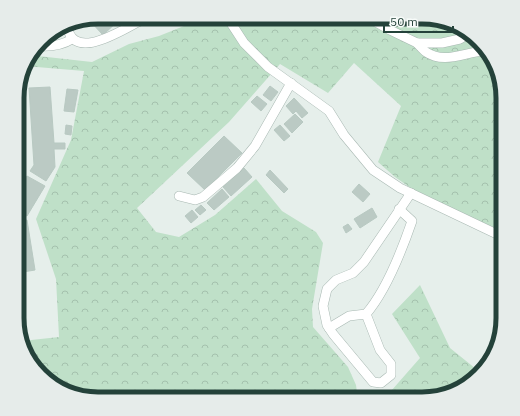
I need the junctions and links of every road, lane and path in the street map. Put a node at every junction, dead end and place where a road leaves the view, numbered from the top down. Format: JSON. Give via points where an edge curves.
{"nodes":[{"id":1,"x":132,"y":24,"type":"edge"},
{"id":2,"x":232,"y":24,"type":"edge"},
{"id":3,"x":380,"y":24,"type":"edge"},
{"id":4,"x":68,"y":31,"type":"edge"},
{"id":5,"x":464,"y":37,"type":"edge"},
{"id":6,"x":72,"y":39,"type":"junction"},
{"id":7,"x":417,"y":44,"type":"junction"},
{"id":8,"x":45,"y":47,"type":"edge"},
{"id":9,"x":480,"y":52,"type":"edge"},
{"id":10,"x":291,"y":83,"type":"junction"},
{"id":11,"x":410,"y":193,"type":"junction"},
{"id":12,"x":179,"y":196,"type":"dead end"},
{"id":13,"x":399,"y":209,"type":"junction"},
{"id":14,"x":496,"y":234,"type":"edge"},
{"id":15,"x":366,"y":314,"type":"junction"},
{"id":16,"x":329,"y":328,"type":"junction"}],
"edges":[{"from":1,"to":6,"type":"street","via":[[102,40],[81,44]]},
{"from":2,"to":10,"type":"street","via":[[244,43],[268,67]]},
{"from":3,"to":7,"type":"street"},
{"from":4,"to":6,"type":"street"},
{"from":5,"to":7,"type":"street","via":[[442,43]]},
{"from":6,"to":8,"type":"street","via":[[64,44]]},
{"from":7,"to":9,"type":"street","via":[[427,53],[441,58]]},
{"from":10,"to":11,"type":"street","via":[[329,111],[344,135],[373,170]]},
{"from":10,"to":12,"type":"street","via":[[255,146],[237,168],[203,197],[195,200]]},
{"from":11,"to":13,"type":"street"},
{"from":11,"to":14,"type":"street"},
{"from":13,"to":15,"type":"street","via":[[412,221],[376,303]]},
{"from":13,"to":16,"type":"street","via":[[364,262],[353,273],[336,280],[327,289],[323,306]]},
{"from":15,"to":16,"type":"street","via":[[349,316]]},
{"from":15,"to":16,"type":"street","via":[[380,350],[391,364],[391,375],[381,383],[373,382]]}]}
